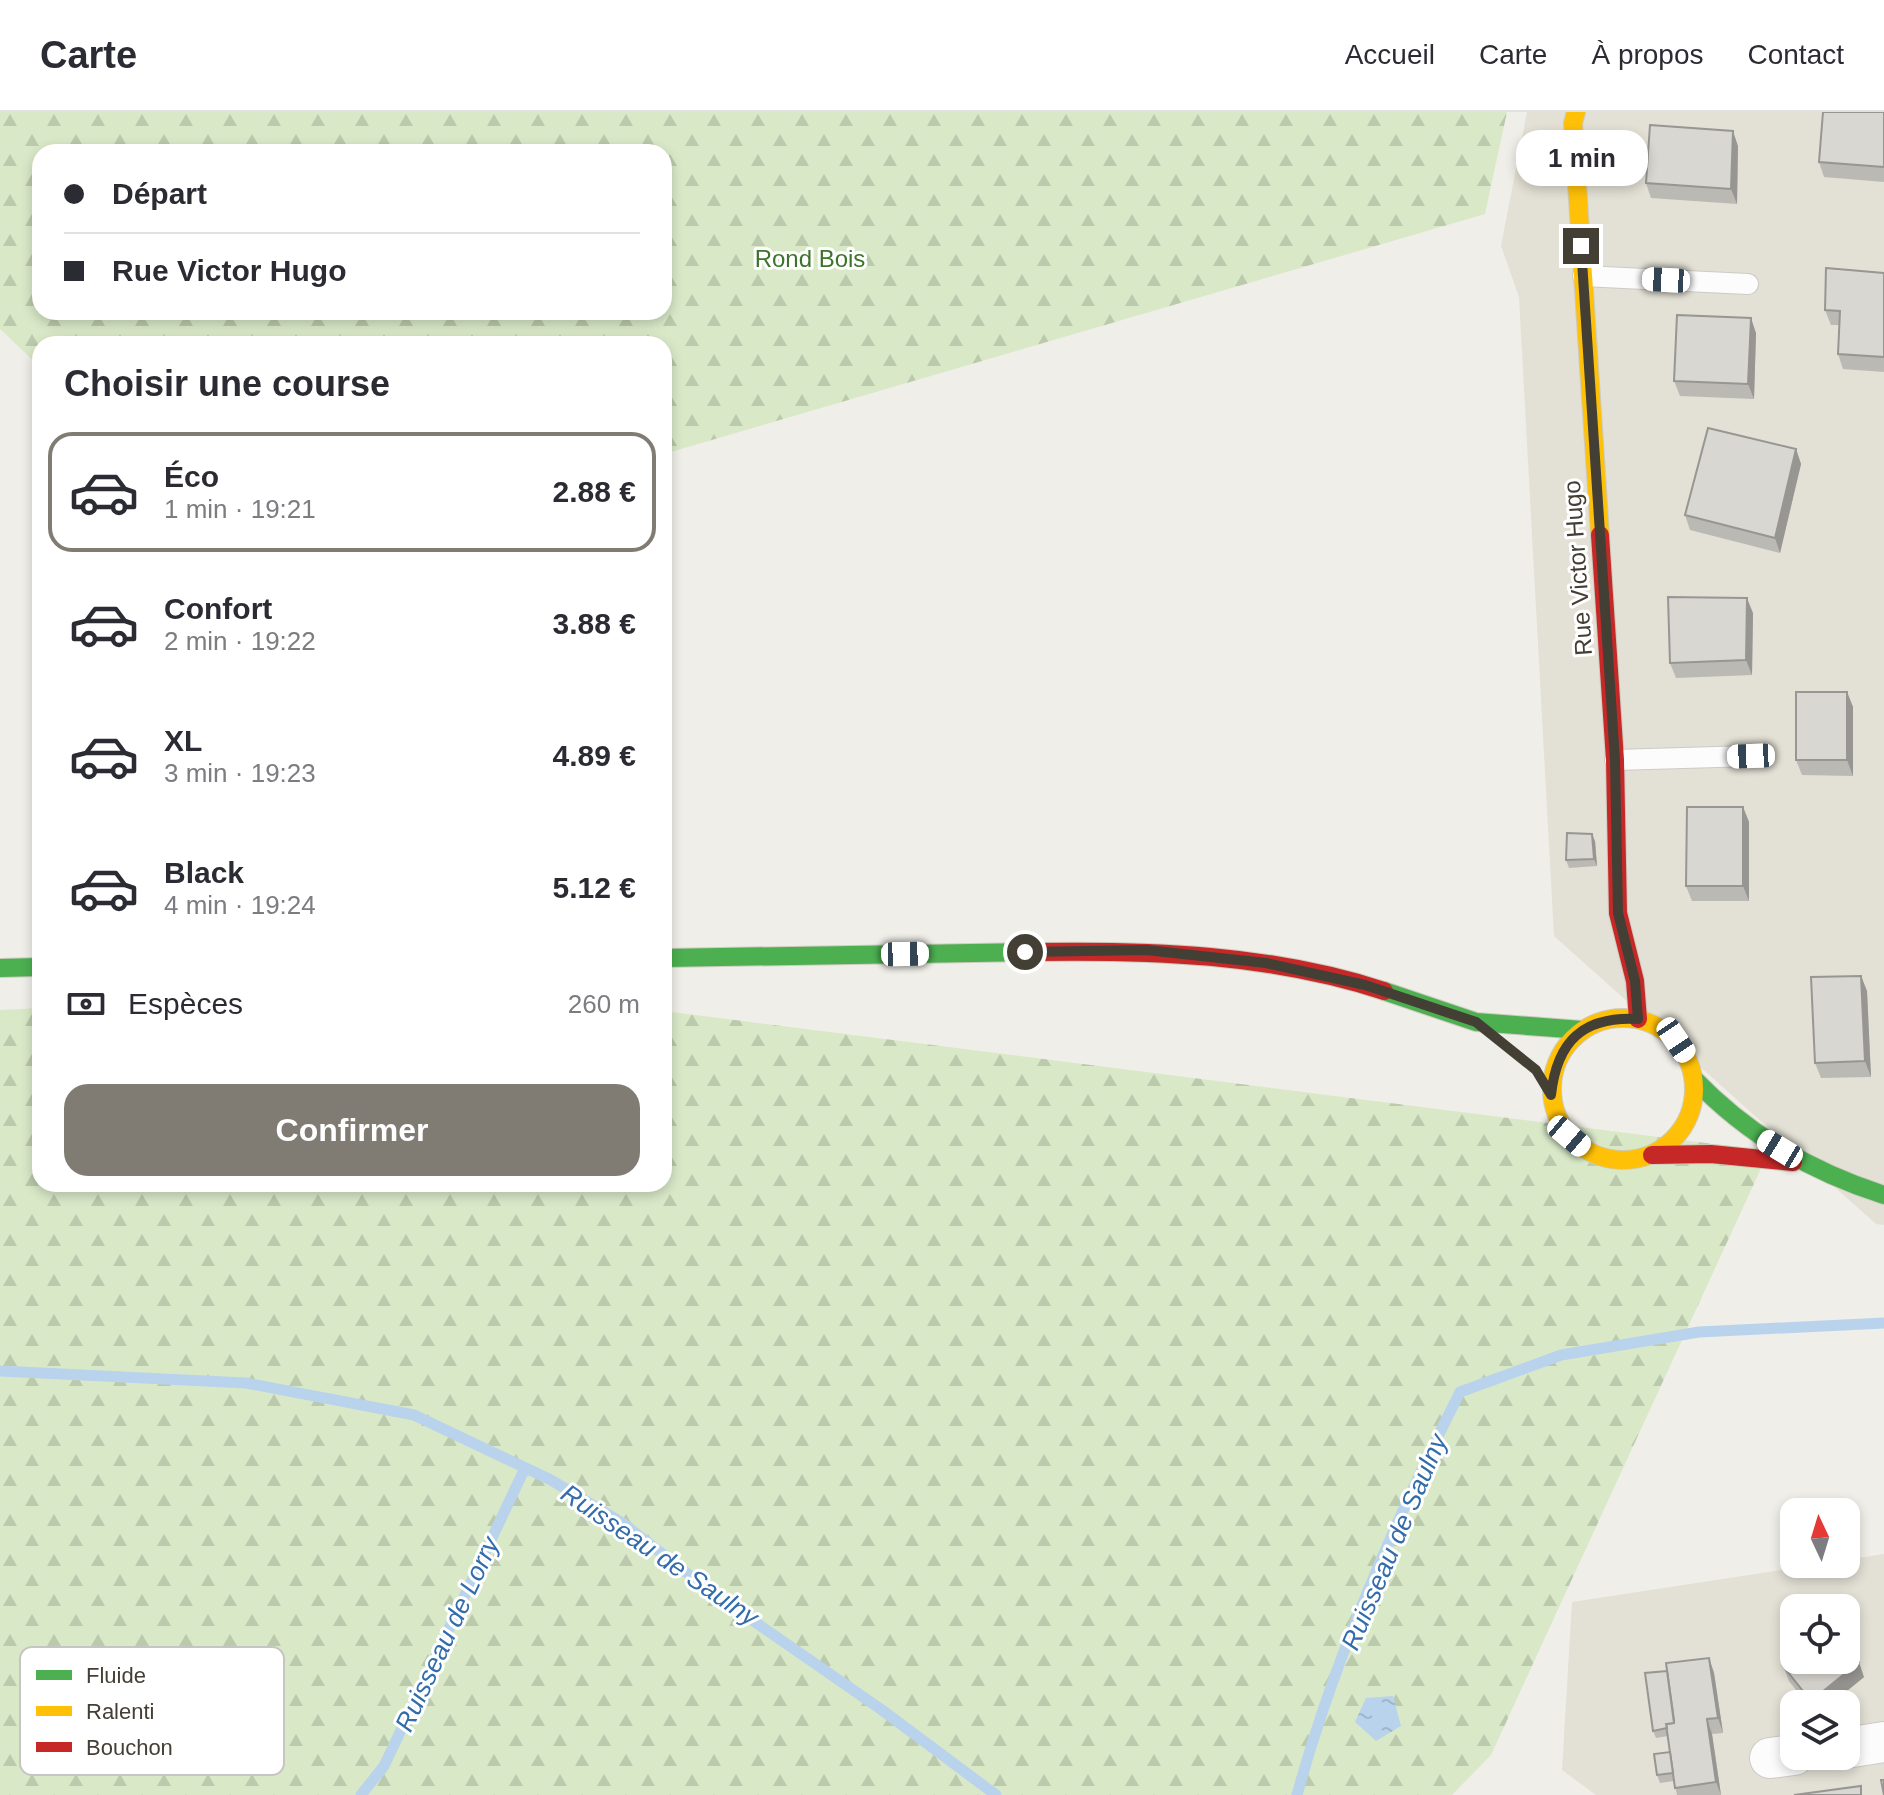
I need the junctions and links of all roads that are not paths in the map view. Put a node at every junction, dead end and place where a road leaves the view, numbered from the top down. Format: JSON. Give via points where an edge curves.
{"nodes":[{"id":1,"x":1576,"y":112,"type":"edge"},
{"id":2,"x":1583,"y":276,"type":"junction"},
{"id":3,"x":1748,"y":284,"type":"dead end"},
{"id":4,"x":1751,"y":756,"type":"dead end"},
{"id":5,"x":1615,"y":760,"type":"junction"},
{"id":6,"x":672,"y":958,"type":"edge"},
{"id":7,"x":32,"y":967,"type":"edge"},
{"id":8,"x":0,"y":968,"type":"edge"},
{"id":9,"x":1638,"y":1019,"type":"junction"},
{"id":10,"x":1476,"y":1022,"type":"junction"},
{"id":11,"x":1582,"y":1030,"type":"junction"},
{"id":12,"x":1500,"y":1041,"type":"dead end"},
{"id":13,"x":1536,"y":1070,"type":"dead end"},
{"id":14,"x":1694,"y":1079,"type":"junction"},
{"id":15,"x":1551,"y":1095,"type":"junction"},
{"id":16,"x":1652,"y":1155,"type":"junction"},
{"id":17,"x":1804,"y":1163,"type":"junction"},
{"id":18,"x":1884,"y":1195,"type":"edge"},
{"id":19,"x":1884,"y":1742,"type":"edge"},
{"id":20,"x":1860,"y":1746,"type":"edge"}],
"edges":[{"from":1,"to":2,"type":"street","name":"Rue Victor Hugo"},
{"from":2,"to":3,"type":"lane"},
{"from":2,"to":5,"type":"street","name":"Rue Victor Hugo"},
{"from":4,"to":5,"type":"lane"},
{"from":5,"to":9,"type":"street","name":"Rue Victor Hugo","via":[[1618,913],[1635,981]]},
{"from":6,"to":10,"type":"street","via":[[1146,950],[1266,963],[1365,985]]},
{"from":7,"to":8,"type":"street"},
{"from":9,"to":11,"type":"street","via":[[1599,1022]]},
{"from":9,"to":14,"type":"street","via":[[1676,1040]]},
{"from":10,"to":11,"type":"street"},
{"from":10,"to":12,"type":"street"},
{"from":11,"to":15,"type":"street","via":[[1564,1048]]},
{"from":13,"to":15,"type":"street"},
{"from":14,"to":16,"type":"street","via":[[1694,1102],[1686,1124]]},
{"from":14,"to":17,"type":"street","via":[[1756,1135]]},
{"from":15,"to":16,"type":"street","via":[[1569,1136],[1586,1150],[1607,1159]]},
{"from":16,"to":17,"type":"street","via":[[1711,1154]]},
{"from":17,"to":18,"type":"street"},
{"from":19,"to":20,"type":"street"}]}
